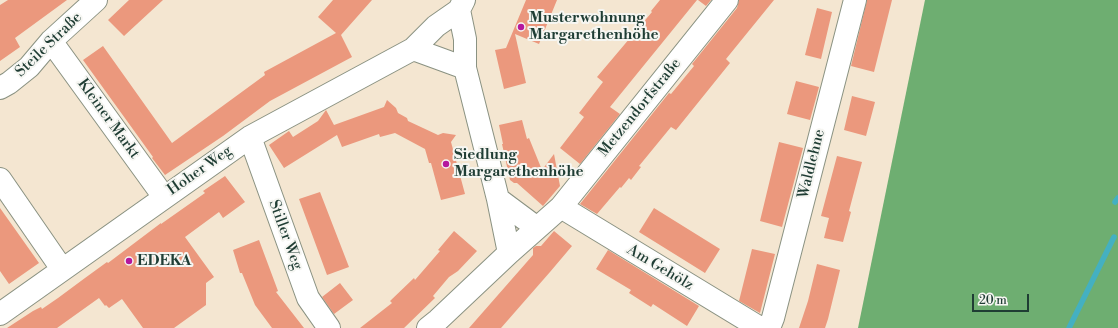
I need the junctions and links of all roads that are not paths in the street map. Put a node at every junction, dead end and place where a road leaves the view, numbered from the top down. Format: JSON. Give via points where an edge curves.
{"nodes":[{"id":1,"x":96,"y":0,"type":"edge"},
{"id":2,"x":727,"y":0,"type":"edge"},
{"id":3,"x":854,"y":0,"type":"edge"},
{"id":4,"x":462,"y":5,"type":"edge"},
{"id":5,"x":51,"y":41,"type":"junction"},
{"id":6,"x":413,"y":49,"type":"junction"},
{"id":7,"x":465,"y":68,"type":"junction"},
{"id":8,"x":0,"y":88,"type":"edge"},
{"id":9,"x":250,"y":137,"type":"junction"},
{"id":10,"x":0,"y":179,"type":"edge"},
{"id":11,"x":164,"y":197,"type":"junction"},
{"id":12,"x":498,"y":198,"type":"junction"},
{"id":13,"x":561,"y":207,"type":"junction"},
{"id":14,"x":537,"y":228,"type":"junction"},
{"id":15,"x":509,"y":253,"type":"junction"},
{"id":16,"x":62,"y":269,"type":"junction"},
{"id":17,"x":0,"y":314,"type":"edge"},
{"id":18,"x":438,"y":325,"type":"edge"},
{"id":19,"x":10,"y":328,"type":"edge"},
{"id":20,"x":329,"y":328,"type":"edge"},
{"id":21,"x":760,"y":328,"type":"edge"},
{"id":22,"x":769,"y":328,"type":"edge"}],
"edges":[{"from":1,"to":5,"type":"street","name":"Steile Straße"},
{"from":2,"to":13,"type":"street","name":"Metzendorfstraße"},
{"from":3,"to":22,"type":"street","name":"Waldlehne"},
{"from":4,"to":6,"type":"street","name":"Hoher Weg"},
{"from":4,"to":7,"type":"street"},
{"from":5,"to":8,"type":"street","name":"Steile Straße","via":[[29,67]]},
{"from":5,"to":11,"type":"street","name":"Kleiner Markt"},
{"from":6,"to":7,"type":"street"},
{"from":6,"to":9,"type":"street","name":"Hoher Weg"},
{"from":7,"to":12,"type":"street"},
{"from":9,"to":11,"type":"street","name":"Hoher Weg"},
{"from":9,"to":20,"type":"street","name":"Stiller Weg","via":[[308,298]]},
{"from":10,"to":16,"type":"street"},
{"from":11,"to":16,"type":"street","name":"Hoher Weg"},
{"from":12,"to":14,"type":"street"},
{"from":12,"to":15,"type":"street"},
{"from":13,"to":14,"type":"street","name":"Metzendorfstraße"},
{"from":13,"to":21,"type":"street","name":"Am Gehölz"},
{"from":14,"to":15,"type":"street","name":"Metzendorfstraße"},
{"from":15,"to":18,"type":"street","name":"Metzendorfstraße"},
{"from":16,"to":17,"type":"street","name":"Hoher Weg"},
{"from":17,"to":19,"type":"street"}]}
